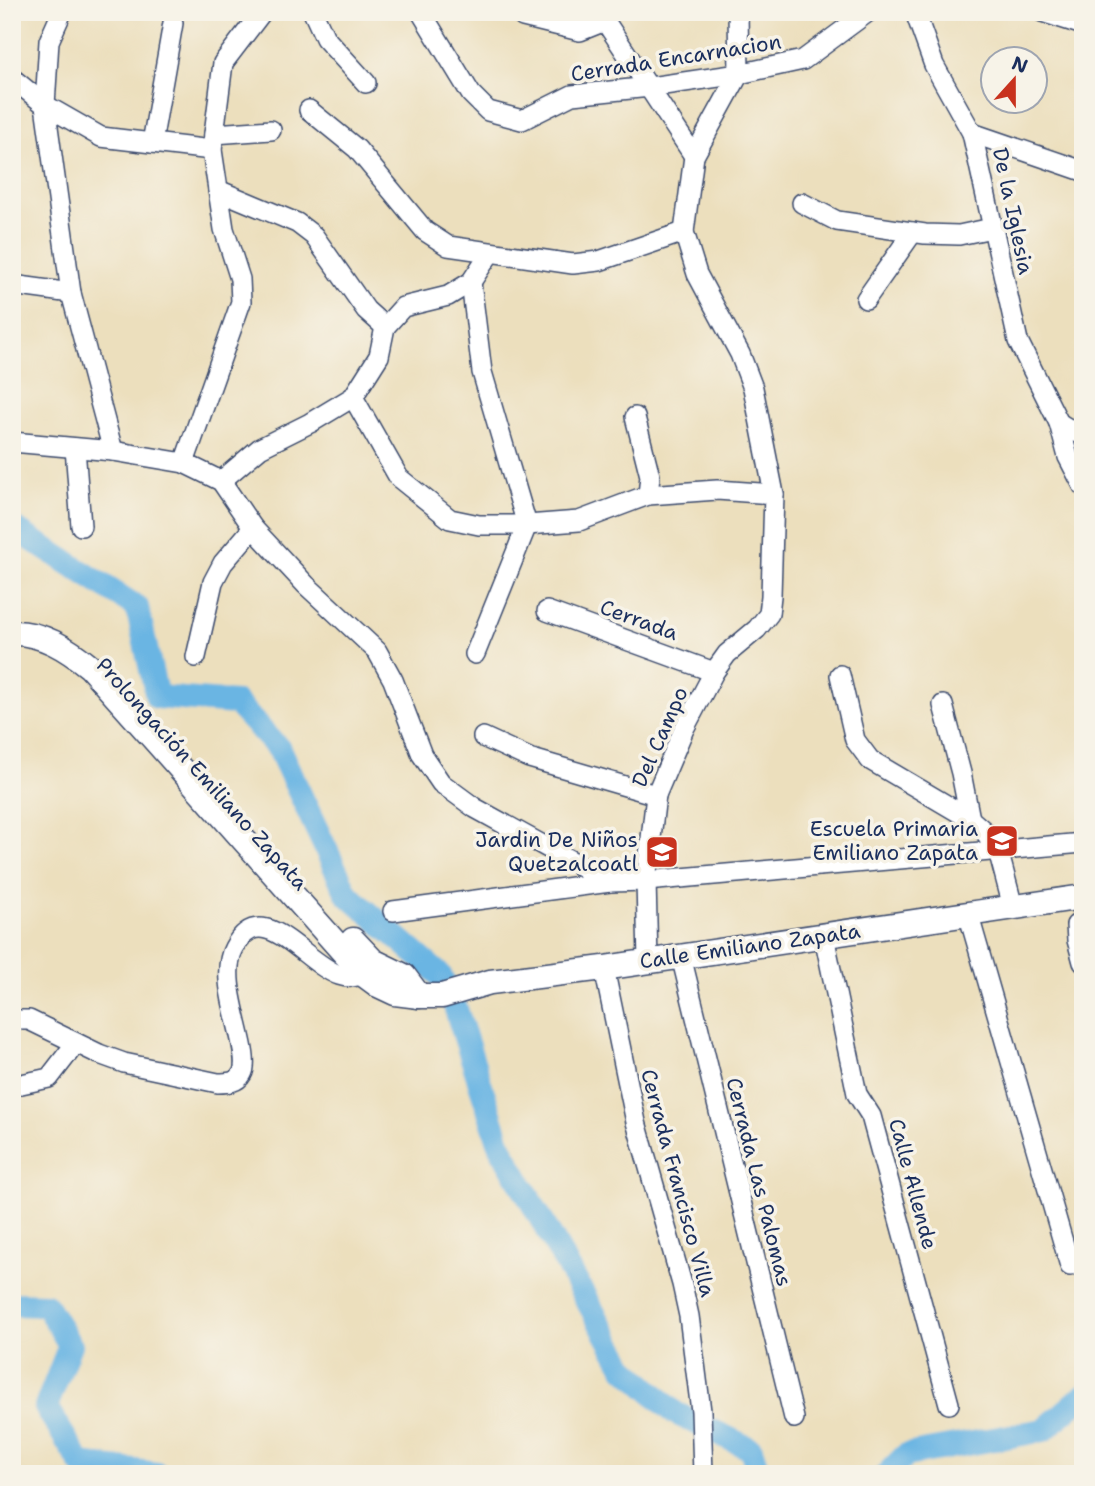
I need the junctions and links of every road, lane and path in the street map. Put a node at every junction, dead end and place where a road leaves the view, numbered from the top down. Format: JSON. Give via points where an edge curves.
{"nodes":[{"id":1,"x":62,"y":12,"type":"edge"},
{"id":2,"x":239,"y":12,"type":"edge"},
{"id":3,"x":262,"y":12,"type":"edge"},
{"id":4,"x":313,"y":12,"type":"edge"},
{"id":5,"x":421,"y":12,"type":"edge"},
{"id":6,"x":521,"y":12,"type":"edge"},
{"id":7,"x":737,"y":12,"type":"edge"},
{"id":8,"x":868,"y":12,"type":"edge"},
{"id":9,"x":915,"y":12,"type":"edge"},
{"id":10,"x":1042,"y":12,"type":"edge"},
{"id":11,"x":604,"y":17,"type":"edge"},
{"id":12,"x":173,"y":23,"type":"dead end"},
{"id":13,"x":1083,"y":25,"type":"edge"},
{"id":14,"x":244,"y":33,"type":"junction"},
{"id":15,"x":739,"y":74,"type":"junction"},
{"id":16,"x":12,"y":78,"type":"edge"},
{"id":17,"x":366,"y":83,"type":"dead end"},
{"id":18,"x":650,"y":87,"type":"junction"},
{"id":19,"x":45,"y":105,"type":"junction"},
{"id":20,"x":309,"y":110,"type":"dead end"},
{"id":21,"x":271,"y":130,"type":"dead end"},
{"id":22,"x":972,"y":133,"type":"junction"},
{"id":23,"x":213,"y":142,"type":"junction"},
{"id":24,"x":152,"y":143,"type":"junction"},
{"id":25,"x":694,"y":156,"type":"junction"},
{"id":26,"x":1083,"y":171,"type":"edge"},
{"id":27,"x":218,"y":190,"type":"junction"},
{"id":28,"x":802,"y":203,"type":"dead end"},
{"id":29,"x":992,"y":228,"type":"junction"},
{"id":30,"x":684,"y":232,"type":"junction"},
{"id":31,"x":913,"y":232,"type":"junction"},
{"id":32,"x":490,"y":253,"type":"junction"},
{"id":33,"x":471,"y":282,"type":"junction"},
{"id":34,"x":12,"y":285,"type":"edge"},
{"id":35,"x":71,"y":293,"type":"junction"},
{"id":36,"x":866,"y":299,"type":"dead end"},
{"id":37,"x":385,"y":327,"type":"junction"},
{"id":38,"x":353,"y":397,"type":"junction"},
{"id":39,"x":635,"y":417,"type":"dead end"},
{"id":40,"x":1059,"y":423,"type":"junction"},
{"id":41,"x":1083,"y":433,"type":"edge"},
{"id":42,"x":12,"y":442,"type":"edge"},
{"id":43,"x":75,"y":448,"type":"junction"},
{"id":44,"x":113,"y":451,"type":"junction"},
{"id":45,"x":184,"y":463,"type":"junction"},
{"id":46,"x":221,"y":481,"type":"junction"},
{"id":47,"x":1083,"y":486,"type":"edge"},
{"id":48,"x":774,"y":494,"type":"junction"},
{"id":49,"x":648,"y":495,"type":"junction"},
{"id":50,"x":527,"y":525,"type":"junction"},
{"id":51,"x":81,"y":526,"type":"dead end"},
{"id":52,"x":253,"y":528,"type":"junction"},
{"id":53,"x":547,"y":611,"type":"dead end"},
{"id":54,"x":12,"y":621,"type":"edge"},
{"id":55,"x":12,"y":633,"type":"edge"},
{"id":56,"x":475,"y":654,"type":"dead end"},
{"id":57,"x":196,"y":657,"type":"dead end"},
{"id":58,"x":714,"y":672,"type":"junction"},
{"id":59,"x":840,"y":675,"type":"dead end"},
{"id":60,"x":943,"y":705,"type":"dead end"},
{"id":61,"x":483,"y":737,"type":"dead end"},
{"id":62,"x":656,"y":795,"type":"junction"},
{"id":63,"x":970,"y":819,"type":"junction"},
{"id":64,"x":1083,"y":843,"type":"edge"},
{"id":65,"x":998,"y":850,"type":"junction"},
{"id":66,"x":646,"y":881,"type":"junction"},
{"id":67,"x":610,"y":882,"type":"junction"},
{"id":68,"x":1076,"y":898,"type":"edge"},
{"id":69,"x":1013,"y":907,"type":"junction"},
{"id":70,"x":393,"y":911,"type":"dead end"},
{"id":71,"x":968,"y":913,"type":"junction"},
{"id":72,"x":1080,"y":927,"type":"edge"},
{"id":73,"x":824,"y":936,"type":"junction"},
{"id":74,"x":681,"y":956,"type":"junction"},
{"id":75,"x":648,"y":961,"type":"junction"},
{"id":76,"x":1083,"y":962,"type":"edge"},
{"id":77,"x":368,"y":967,"type":"junction"},
{"id":78,"x":604,"y":968,"type":"junction"},
{"id":79,"x":12,"y":1020,"type":"edge"},
{"id":80,"x":76,"y":1043,"type":"junction"},
{"id":81,"x":12,"y":1086,"type":"edge"},
{"id":82,"x":1070,"y":1266,"type":"dead end"},
{"id":83,"x":949,"y":1404,"type":"dead end"},
{"id":84,"x":794,"y":1418,"type":"dead end"},
{"id":85,"x":703,"y":1474,"type":"edge"}],
"edges":[{"from":1,"to":19,"type":"street","via":[[49,41]]},
{"from":2,"to":14,"type":"street"},
{"from":3,"to":14,"type":"street"},
{"from":4,"to":17,"type":"street","via":[[325,38]]},
{"from":5,"to":18,"type":"street","name":"Cerrada Encarnacion","via":[[471,94],[488,111],[522,120],[572,94]]},
{"from":6,"to":11,"type":"street","via":[[523,17],[580,31]]},
{"from":7,"to":15,"type":"street"},
{"from":8,"to":15,"type":"street","name":"Cerrada Encarnacion","via":[[803,60]]},
{"from":9,"to":22,"type":"street","name":"De la Iglesia","via":[[934,65]]},
{"from":10,"to":13,"type":"street"},
{"from":11,"to":18,"type":"street"},
{"from":12,"to":24,"type":"street"},
{"from":14,"to":23,"type":"street","via":[[223,62]]},
{"from":15,"to":18,"type":"street","name":"Cerrada Encarnacion"},
{"from":15,"to":25,"type":"street"},
{"from":16,"to":19,"type":"street"},
{"from":18,"to":25,"type":"street"},
{"from":19,"to":24,"type":"street","via":[[101,137]]},
{"from":19,"to":35,"type":"street"},
{"from":20,"to":32,"type":"street","via":[[357,149],[425,232],[448,246]]},
{"from":21,"to":23,"type":"street"},
{"from":22,"to":26,"type":"street"},
{"from":22,"to":29,"type":"street","name":"De la Iglesia"},
{"from":23,"to":24,"type":"street"},
{"from":23,"to":27,"type":"street"},
{"from":25,"to":30,"type":"street"},
{"from":27,"to":37,"type":"street","via":[[297,223],[314,236],[366,310]]},
{"from":27,"to":45,"type":"street","via":[[242,302]]},
{"from":28,"to":31,"type":"street","via":[[837,221]]},
{"from":29,"to":31,"type":"street","via":[[959,235]]},
{"from":29,"to":40,"type":"street","name":"De la Iglesia","via":[[1018,341]]},
{"from":30,"to":32,"type":"street","via":[[599,261],[573,264]]},
{"from":30,"to":48,"type":"street","via":[[696,274],[740,354],[753,388]]},
{"from":31,"to":36,"type":"street"},
{"from":32,"to":33,"type":"street"},
{"from":33,"to":37,"type":"street","via":[[448,296],[403,307]]},
{"from":33,"to":50,"type":"street","via":[[482,372]]},
{"from":34,"to":35,"type":"street"},
{"from":35,"to":44,"type":"street"},
{"from":37,"to":38,"type":"street","via":[[379,356]]},
{"from":38,"to":46,"type":"street","via":[[260,447]]},
{"from":38,"to":50,"type":"street","via":[[399,478],[450,519],[479,525]]},
{"from":39,"to":49,"type":"street","via":[[650,476]]},
{"from":40,"to":41,"type":"street"},
{"from":40,"to":47,"type":"street","name":"De la Iglesia","via":[[1068,457]]},
{"from":42,"to":43,"type":"street"},
{"from":43,"to":44,"type":"street"},
{"from":43,"to":51,"type":"street"},
{"from":44,"to":45,"type":"street"},
{"from":45,"to":46,"type":"street"},
{"from":46,"to":52,"type":"street"},
{"from":48,"to":49,"type":"street","via":[[717,490]]},
{"from":48,"to":58,"type":"street","name":"Del Campo","via":[[769,614]]},
{"from":49,"to":50,"type":"street","via":[[579,521]]},
{"from":50,"to":56,"type":"street"},
{"from":52,"to":57,"type":"street","via":[[213,582]]},
{"from":52,"to":67,"type":"street","via":[[306,586],[377,651],[422,755],[441,783],[475,808]]},
{"from":53,"to":58,"type":"street","name":"Cerrada"},
{"from":54,"to":77,"type":"main road","name":"Prolongación Emiliano Zapata","via":[[55,629],[77,639],[98,657]]},
{"from":55,"to":77,"type":"main road","name":"Prolongación Emiliano Zapata","via":[[50,640],[90,667]]},
{"from":58,"to":62,"type":"street","name":"Del Campo"},
{"from":59,"to":63,"type":"street","via":[[855,740],[870,760]]},
{"from":60,"to":63,"type":"street"},
{"from":61,"to":62,"type":"street","via":[[529,758]]},
{"from":62,"to":66,"type":"street","name":"Del Campo"},
{"from":63,"to":65,"type":"street"},
{"from":64,"to":65,"type":"street"},
{"from":65,"to":66,"type":"street"},
{"from":65,"to":69,"type":"street"},
{"from":66,"to":67,"type":"street"},
{"from":66,"to":75,"type":"street","name":"Del Campo"},
{"from":67,"to":70,"type":"street"},
{"from":68,"to":69,"type":"main road","name":"Calle Emiliano Zapata"},
{"from":68,"to":72,"type":"street"},
{"from":69,"to":71,"type":"main road","name":"Calle Emiliano Zapata"},
{"from":71,"to":73,"type":"main road","name":"Calle Emiliano Zapata"},
{"from":71,"to":82,"type":"street"},
{"from":72,"to":76,"type":"street","via":[[1077,940]]},
{"from":73,"to":74,"type":"main road","name":"Calle Emiliano Zapata"},
{"from":73,"to":83,"type":"street","name":"Calle Allende","via":[[857,1094],[871,1116]]},
{"from":74,"to":75,"type":"main road","name":"Calle Emiliano Zapata"},
{"from":74,"to":84,"type":"street","name":"Cerrada Las Palomas"},
{"from":75,"to":78,"type":"main road","name":"Calle Emiliano Zapata"},
{"from":77,"to":78,"type":"main road","name":"Calle Emiliano Zapata","via":[[404,976],[431,996],[490,982]]},
{"from":77,"to":80,"type":"street","via":[[353,978],[340,977],[275,931],[259,928],[241,935],[232,951],[229,991],[245,1062],[242,1075],[232,1083],[124,1063]]},
{"from":78,"to":85,"type":"street","name":"Cerrada Francisco Villa","via":[[636,1122],[689,1316],[701,1411]]},
{"from":79,"to":80,"type":"street","via":[[29,1020]]},
{"from":80,"to":81,"type":"street","via":[[48,1078]]}]}
